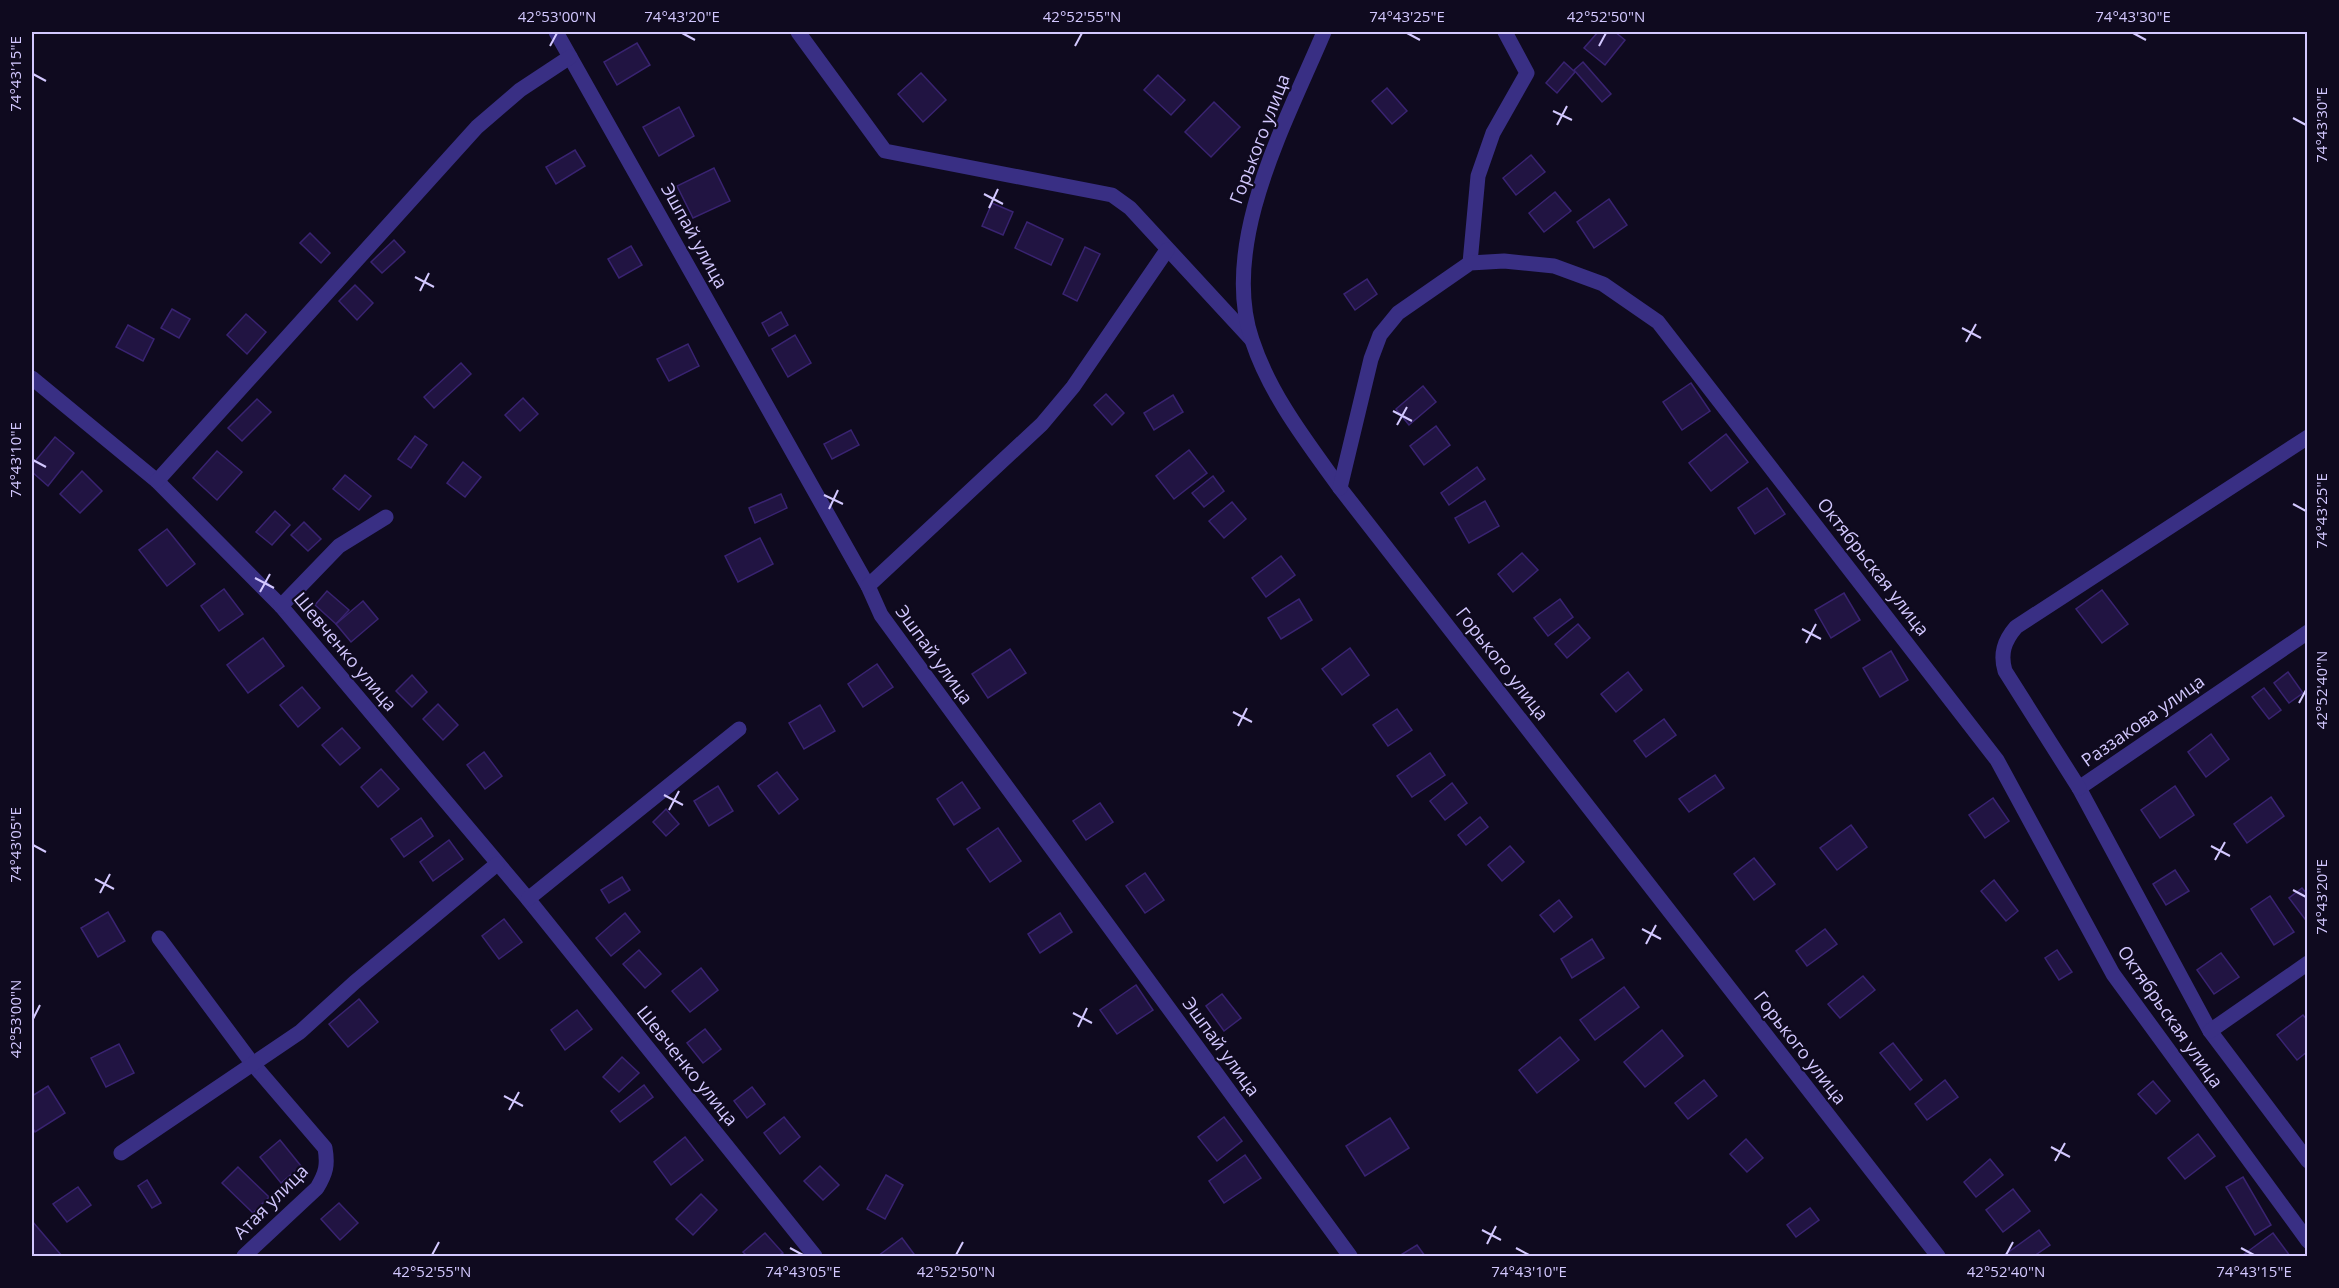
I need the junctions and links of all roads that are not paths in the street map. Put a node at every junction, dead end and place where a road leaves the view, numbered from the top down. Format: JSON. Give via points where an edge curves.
{"nodes":[{"id":1,"x":556,"y":32,"type":"edge"},
{"id":2,"x":798,"y":32,"type":"edge"},
{"id":3,"x":1323,"y":32,"type":"edge"},
{"id":4,"x":1505,"y":32,"type":"edge"},
{"id":5,"x":570,"y":57,"type":"junction"},
{"id":6,"x":1167,"y":250,"type":"junction"},
{"id":7,"x":1470,"y":263,"type":"junction"},
{"id":8,"x":1251,"y":339,"type":"junction"},
{"id":9,"x":32,"y":378,"type":"edge"},
{"id":10,"x":2307,"y":437,"type":"edge"},
{"id":11,"x":157,"y":481,"type":"junction"},
{"id":12,"x":1340,"y":488,"type":"junction"},
{"id":13,"x":386,"y":516,"type":"dead end"},
{"id":14,"x":868,"y":586,"type":"junction"},
{"id":15,"x":280,"y":606,"type":"junction"},
{"id":16,"x":2307,"y":632,"type":"edge"},
{"id":17,"x":739,"y":729,"type":"dead end"},
{"id":18,"x":2079,"y":788,"type":"junction"},
{"id":19,"x":497,"y":864,"type":"junction"},
{"id":20,"x":528,"y":899,"type":"junction"},
{"id":21,"x":159,"y":938,"type":"dead end"},
{"id":22,"x":2307,"y":963,"type":"edge"},
{"id":23,"x":2210,"y":1031,"type":"junction"},
{"id":24,"x":252,"y":1063,"type":"junction"},
{"id":25,"x":121,"y":1153,"type":"dead end"},
{"id":26,"x":2307,"y":1161,"type":"edge"},
{"id":27,"x":2307,"y":1241,"type":"edge"},
{"id":28,"x":244,"y":1257,"type":"edge"},
{"id":29,"x":815,"y":1257,"type":"edge"},
{"id":30,"x":1350,"y":1257,"type":"edge"},
{"id":31,"x":1938,"y":1257,"type":"edge"}],
"edges":[{"from":1,"to":5,"type":"street","name":"Эшпай улица"},
{"from":2,"to":6,"type":"street","via":[[885,151],[1112,195],[1130,208]]},
{"from":3,"to":8,"type":"street","name":"Горького улица","via":[[1257,194],[1245,242],[1245,296]]},
{"from":4,"to":7,"type":"street","via":[[1527,73],[1493,133],[1478,176]]},
{"from":5,"to":11,"type":"street","via":[[520,90],[477,127]]},
{"from":5,"to":14,"type":"street","name":"Эшпай улица"},
{"from":6,"to":8,"type":"street"},
{"from":6,"to":14,"type":"street","via":[[1073,387],[1042,424]]},
{"from":7,"to":12,"type":"street","via":[[1398,313],[1380,335]]},
{"from":7,"to":27,"type":"street","name":"Октябрьская улица","via":[[1504,261],[1554,266],[1603,284],[1658,322],[1998,760],[2113,974]]},
{"from":8,"to":12,"type":"street","name":"Горького улица","via":[[1287,414]]},
{"from":9,"to":11,"type":"street","name":"Шевченко улица"},
{"from":10,"to":18,"type":"street","via":[[2016,627],[2003,652],[2005,671]]},
{"from":11,"to":15,"type":"street","name":"Шевченко улица"},
{"from":12,"to":31,"type":"street","name":"Горького улица"},
{"from":13,"to":15,"type":"street","via":[[339,546]]},
{"from":14,"to":30,"type":"street","name":"Эшпай улица","via":[[888,625]]},
{"from":15,"to":19,"type":"street","name":"Шевченко улица"},
{"from":16,"to":18,"type":"street","name":"Раззакова улица"},
{"from":17,"to":20,"type":"street"},
{"from":18,"to":23,"type":"street","name":"Раззакова улица"},
{"from":19,"to":20,"type":"street","name":"Шевченко улица"},
{"from":19,"to":24,"type":"street","via":[[300,1032]]},
{"from":20,"to":29,"type":"street","name":"Шевченко улица"},
{"from":21,"to":24,"type":"street"},
{"from":22,"to":23,"type":"street"},
{"from":23,"to":26,"type":"street","name":"Раззакова улица"},
{"from":24,"to":25,"type":"street"},
{"from":24,"to":28,"type":"street","name":"Атая улица","via":[[325,1148],[328,1162],[326,1175],[317,1188]]}]}
